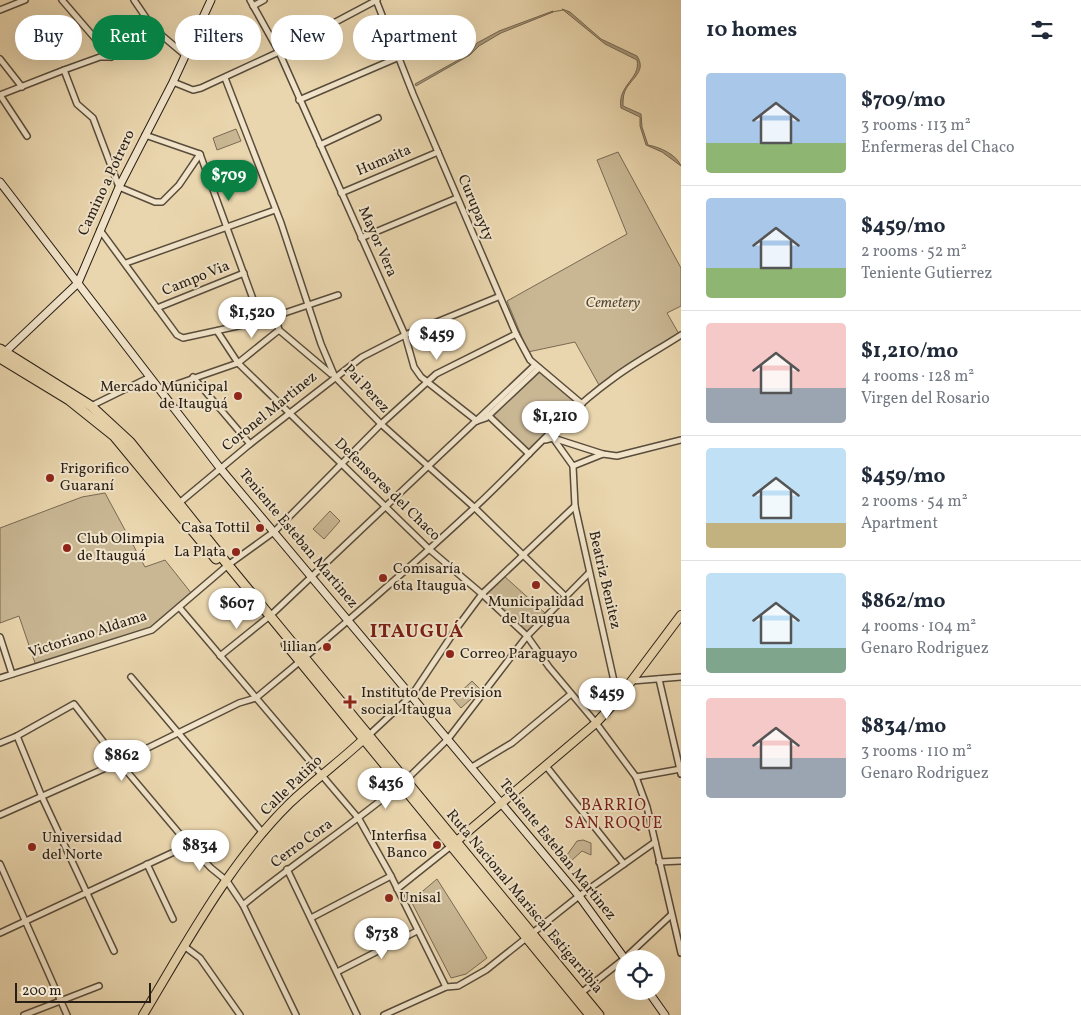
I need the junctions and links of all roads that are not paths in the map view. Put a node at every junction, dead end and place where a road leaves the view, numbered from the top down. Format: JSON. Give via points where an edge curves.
{"nodes":[{"id":1,"x":25,"y":0,"type":"edge"},
{"id":2,"x":62,"y":0,"type":"edge"},
{"id":3,"x":134,"y":0,"type":"edge"},
{"id":4,"x":210,"y":0,"type":"edge"},
{"id":5,"x":264,"y":0,"type":"edge"},
{"id":6,"x":377,"y":0,"type":"edge"},
{"id":7,"x":252,"y":3,"type":"edge"},
{"id":8,"x":0,"y":10,"type":"edge"},
{"id":9,"x":144,"y":15,"type":"edge"},
{"id":10,"x":203,"y":15,"type":"edge"},
{"id":11,"x":382,"y":15,"type":"edge"},
{"id":12,"x":343,"y":18,"type":"edge"},
{"id":13,"x":92,"y":34,"type":"edge"},
{"id":14,"x":271,"y":37,"type":"edge"},
{"id":15,"x":165,"y":38,"type":"edge"},
{"id":16,"x":175,"y":47,"type":"edge"},
{"id":17,"x":271,"y":56,"type":"edge"},
{"id":18,"x":0,"y":59,"type":"edge"},
{"id":19,"x":92,"y":60,"type":"edge"},
{"id":20,"x":183,"y":60,"type":"edge"},
{"id":21,"x":282,"y":60,"type":"edge"},
{"id":22,"x":393,"y":60,"type":"edge"},
{"id":23,"x":399,"y":60,"type":"edge"},
{"id":24,"x":64,"y":70,"type":"junction"},
{"id":25,"x":225,"y":78,"type":"junction"},
{"id":26,"x":172,"y":82,"type":"junction"},
{"id":27,"x":22,"y":87,"type":"junction"},
{"id":28,"x":299,"y":100,"type":"junction"},
{"id":29,"x":378,"y":118,"type":"dead end"},
{"id":30,"x":145,"y":135,"type":"junction"},
{"id":31,"x":28,"y":136,"type":"dead end"},
{"id":32,"x":320,"y":144,"type":"junction"},
{"id":33,"x":438,"y":152,"type":"junction"},
{"id":34,"x":200,"y":154,"type":"junction"},
{"id":35,"x":0,"y":182,"type":"edge"},
{"id":36,"x":119,"y":187,"type":"junction"},
{"id":37,"x":341,"y":193,"type":"junction"},
{"id":38,"x":457,"y":198,"type":"junction"},
{"id":39,"x":275,"y":210,"type":"junction"},
{"id":40,"x":228,"y":226,"type":"junction"},
{"id":41,"x":100,"y":230,"type":"junction"},
{"id":42,"x":361,"y":238,"type":"junction"},
{"id":43,"x":126,"y":263,"type":"junction"},
{"id":44,"x":244,"y":273,"type":"junction"},
{"id":45,"x":78,"y":283,"type":"junction"},
{"id":46,"x":338,"y":295,"type":"dead end"},
{"id":47,"x":498,"y":297,"type":"junction"},
{"id":48,"x":308,"y":304,"type":"junction"},
{"id":49,"x":157,"y":308,"type":"junction"},
{"id":50,"x":275,"y":314,"type":"junction"},
{"id":51,"x":260,"y":321,"type":"junction"},
{"id":52,"x":279,"y":330,"type":"junction"},
{"id":53,"x":217,"y":331,"type":"junction"},
{"id":54,"x":516,"y":334,"type":"junction"},
{"id":55,"x":405,"y":335,"type":"junction"},
{"id":56,"x":681,"y":335,"type":"edge"},
{"id":57,"x":1,"y":354,"type":"edge"},
{"id":58,"x":238,"y":363,"type":"junction"},
{"id":59,"x":537,"y":366,"type":"junction"},
{"id":60,"x":150,"y":377,"type":"junction"},
{"id":61,"x":193,"y":377,"type":"junction"},
{"id":62,"x":335,"y":377,"type":"junction"},
{"id":63,"x":427,"y":383,"type":"junction"},
{"id":64,"x":160,"y":390,"type":"junction"},
{"id":65,"x":582,"y":404,"type":"junction"},
{"id":66,"x":91,"y":406,"type":"junction"},
{"id":67,"x":291,"y":413,"type":"junction"},
{"id":68,"x":485,"y":415,"type":"junction"},
{"id":69,"x":477,"y":421,"type":"junction"},
{"id":70,"x":381,"y":424,"type":"junction"},
{"id":71,"x":553,"y":438,"type":"junction"},
{"id":72,"x":544,"y":440,"type":"junction"},
{"id":73,"x":681,"y":440,"type":"edge"},
{"id":74,"x":250,"y":444,"type":"junction"},
{"id":75,"x":603,"y":454,"type":"junction"},
{"id":76,"x":528,"y":455,"type":"junction"},
{"id":77,"x":342,"y":463,"type":"junction"},
{"id":78,"x":427,"y":466,"type":"junction"},
{"id":79,"x":573,"y":466,"type":"junction"},
{"id":80,"x":220,"y":468,"type":"junction"},
{"id":81,"x":177,"y":506,"type":"junction"},
{"id":82,"x":385,"y":506,"type":"junction"},
{"id":83,"x":575,"y":506,"type":"junction"},
{"id":84,"x":475,"y":508,"type":"junction"},
{"id":85,"x":275,"y":531,"type":"junction"},
{"id":86,"x":429,"y":549,"type":"junction"},
{"id":87,"x":523,"y":556,"type":"junction"},
{"id":88,"x":226,"y":567,"type":"junction"},
{"id":89,"x":588,"y":573,"type":"junction"},
{"id":90,"x":313,"y":577,"type":"junction"},
{"id":91,"x":482,"y":594,"type":"junction"},
{"id":92,"x":566,"y":596,"type":"junction"},
{"id":93,"x":179,"y":607,"type":"junction"},
{"id":94,"x":681,"y":615,"type":"edge"},
{"id":95,"x":268,"y":618,"type":"junction"},
{"id":96,"x":349,"y":621,"type":"junction"},
{"id":97,"x":677,"y":624,"type":"edge"},
{"id":98,"x":0,"y":636,"type":"edge"},
{"id":99,"x":528,"y":636,"type":"junction"},
{"id":100,"x":220,"y":656,"type":"junction"},
{"id":101,"x":303,"y":660,"type":"junction"},
{"id":102,"x":12,"y":674,"type":"junction"},
{"id":103,"x":131,"y":677,"type":"dead end"},
{"id":104,"x":681,"y":677,"type":"edge"},
{"id":105,"x":0,"y":678,"type":"edge"},
{"id":106,"x":659,"y":679,"type":"junction"},
{"id":107,"x":632,"y":681,"type":"junction"},
{"id":108,"x":571,"y":694,"type":"junction"},
{"id":109,"x":412,"y":695,"type":"junction"},
{"id":110,"x":256,"y":698,"type":"junction"},
{"id":111,"x":618,"y":700,"type":"junction"},
{"id":112,"x":596,"y":723,"type":"junction"},
{"id":113,"x":178,"y":734,"type":"junction"},
{"id":114,"x":17,"y":736,"type":"junction"},
{"id":115,"x":366,"y":737,"type":"junction"},
{"id":116,"x":448,"y":739,"type":"junction"},
{"id":117,"x":0,"y":743,"type":"edge"},
{"id":118,"x":119,"y":762,"type":"junction"},
{"id":119,"x":546,"y":766,"type":"junction"},
{"id":120,"x":472,"y":767,"type":"junction"},
{"id":121,"x":681,"y":771,"type":"edge"},
{"id":122,"x":321,"y":776,"type":"junction"},
{"id":123,"x":636,"y":777,"type":"junction"},
{"id":124,"x":403,"y":783,"type":"junction"},
{"id":125,"x":42,"y":797,"type":"junction"},
{"id":126,"x":502,"y":805,"type":"junction"},
{"id":127,"x":0,"y":815,"type":"edge"},
{"id":128,"x":359,"y":819,"type":"junction"},
{"id":129,"x":263,"y":833,"type":"junction"},
{"id":130,"x":655,"y":842,"type":"junction"},
{"id":131,"x":454,"y":844,"type":"junction"},
{"id":132,"x":189,"y":845,"type":"junction"},
{"id":133,"x":681,"y":861,"type":"edge"},
{"id":134,"x":659,"y":862,"type":"junction"},
{"id":135,"x":0,"y":864,"type":"edge"},
{"id":136,"x":147,"y":864,"type":"junction"},
{"id":137,"x":624,"y":864,"type":"junction"},
{"id":138,"x":286,"y":869,"type":"junction"},
{"id":139,"x":391,"y":876,"type":"junction"},
{"id":140,"x":228,"y":881,"type":"junction"},
{"id":141,"x":397,"y":889,"type":"junction"},
{"id":142,"x":85,"y":891,"type":"junction"},
{"id":143,"x":579,"y":896,"type":"junction"},
{"id":144,"x":243,"y":905,"type":"junction"},
{"id":145,"x":671,"y":916,"type":"junction"},
{"id":146,"x":310,"y":918,"type":"junction"},
{"id":147,"x":173,"y":920,"type":"dead end"},
{"id":148,"x":25,"y":921,"type":"junction"},
{"id":149,"x":417,"y":931,"type":"junction"},
{"id":150,"x":0,"y":932,"type":"edge"},
{"id":151,"x":529,"y":936,"type":"junction"},
{"id":152,"x":184,"y":946,"type":"junction"},
{"id":153,"x":680,"y":946,"type":"edge"},
{"id":154,"x":618,"y":950,"type":"edge"},
{"id":155,"x":634,"y":950,"type":"edge"},
{"id":156,"x":114,"y":951,"type":"dead end"},
{"id":157,"x":681,"y":953,"type":"edge"},
{"id":158,"x":615,"y":966,"type":"edge"},
{"id":159,"x":337,"y":972,"type":"junction"},
{"id":160,"x":99,"y":986,"type":"dead end"},
{"id":161,"x":446,"y":987,"type":"junction"},
{"id":162,"x":581,"y":993,"type":"junction"},
{"id":163,"x":60,"y":1000,"type":"junction"},
{"id":164,"x":654,"y":1000,"type":"edge"},
{"id":165,"x":24,"y":1015,"type":"edge"},
{"id":166,"x":67,"y":1015,"type":"edge"},
{"id":167,"x":143,"y":1015,"type":"edge"},
{"id":168,"x":240,"y":1015,"type":"edge"},
{"id":169,"x":296,"y":1015,"type":"edge"},
{"id":170,"x":357,"y":1015,"type":"edge"},
{"id":171,"x":384,"y":1015,"type":"edge"},
{"id":172,"x":590,"y":1015,"type":"edge"},
{"id":173,"x":600,"y":1015,"type":"edge"},
{"id":174,"x":665,"y":1015,"type":"edge"}],
"edges":[{"from":1,"to":8,"type":"street"},
{"from":2,"to":13,"type":"street"},
{"from":3,"to":9,"type":"street"},
{"from":4,"to":10,"type":"street","name":"Camino a Potrero"},
{"from":5,"to":7,"type":"street"},
{"from":6,"to":11,"type":"street","name":"Curupayty"},
{"from":6,"to":12,"type":"street"},
{"from":7,"to":14,"type":"street","name":"Mayor Vera"},
{"from":15,"to":16,"type":"street"},
{"from":17,"to":25,"type":"street"},
{"from":18,"to":27,"type":"street"},
{"from":19,"to":24,"type":"street"},
{"from":20,"to":26,"type":"street","name":"Camino a Potrero"},
{"from":21,"to":28,"type":"street","name":"Mayor Vera"},
{"from":22,"to":28,"type":"street"},
{"from":23,"to":33,"type":"street","name":"Curupayty"},
{"from":24,"to":27,"type":"street"},
{"from":24,"to":36,"type":"street","via":[[77,104],[93,118]]},
{"from":25,"to":26,"type":"street","via":[[193,90]]},
{"from":25,"to":39,"type":"street","name":"Pai Perez"},
{"from":26,"to":30,"type":"street","name":"Camino a Potrero"},
{"from":27,"to":31,"type":"street","via":[[0,95]]},
{"from":28,"to":32,"type":"street","name":"Mayor Vera"},
{"from":29,"to":32,"type":"street"},
{"from":30,"to":34,"type":"street"},
{"from":30,"to":36,"type":"street","name":"Camino a Potrero"},
{"from":32,"to":37,"type":"street","name":"Mayor Vera"},
{"from":33,"to":37,"type":"street","name":"Humaita"},
{"from":33,"to":38,"type":"street","name":"Curupayty"},
{"from":34,"to":36,"type":"street","via":[[179,185],[162,202]]},
{"from":34,"to":40,"type":"street"},
{"from":35,"to":45,"type":"street","name":"Teniente Esteban Martinez"},
{"from":36,"to":41,"type":"street","name":"Camino a Potrero"},
{"from":37,"to":42,"type":"street","name":"Mayor Vera"},
{"from":38,"to":42,"type":"street"},
{"from":38,"to":47,"type":"street","name":"Curupayty"},
{"from":39,"to":40,"type":"street"},
{"from":39,"to":48,"type":"street","name":"Pai Perez"},
{"from":40,"to":43,"type":"street"},
{"from":40,"to":44,"type":"street"},
{"from":41,"to":43,"type":"street"},
{"from":41,"to":45,"type":"street","name":"Camino a Potrero"},
{"from":42,"to":55,"type":"street","name":"Mayor Vera"},
{"from":43,"to":49,"type":"street"},
{"from":44,"to":49,"type":"street","name":"Campo Via"},
{"from":44,"to":51,"type":"street"},
{"from":45,"to":57,"type":"street","name":"Camino a Potrero"},
{"from":45,"to":60,"type":"street","name":"Teniente Esteban Martinez"},
{"from":46,"to":48,"type":"street"},
{"from":47,"to":54,"type":"street","name":"Curupayty"},
{"from":47,"to":55,"type":"street","name":"Coronel Martinez"},
{"from":48,"to":50,"type":"street"},
{"from":48,"to":62,"type":"street","name":"Pai Perez"},
{"from":49,"to":53,"type":"street","via":[[179,337]]},
{"from":50,"to":51,"type":"street"},
{"from":50,"to":52,"type":"street"},
{"from":51,"to":53,"type":"street"},
{"from":52,"to":58,"type":"street"},
{"from":52,"to":62,"type":"street"},
{"from":53,"to":58,"type":"street","name":"Defensores del Chaco"},
{"from":54,"to":59,"type":"street","name":"Curupayty"},
{"from":54,"to":63,"type":"street","name":"Victoriano Aldama","via":[[451,364]]},
{"from":55,"to":62,"type":"street","name":"Coronel Martinez","via":[[362,357]]},
{"from":55,"to":63,"type":"street","name":"Mayor Vera","via":[[414,367]]},
{"from":56,"to":65,"type":"street","via":[[611,380]]},
{"from":57,"to":66,"type":"highway","name":"Ruta Nacional Mariscal Estigarribia"},
{"from":57,"to":81,"type":"highway","name":"Ruta Nacional Mariscal Estigarribia","via":[[102,425]]},
{"from":58,"to":61,"type":"street"},
{"from":58,"to":67,"type":"street","name":"Defensores del Chaco"},
{"from":59,"to":65,"type":"street","name":"Curupayty"},
{"from":59,"to":68,"type":"street"},
{"from":60,"to":64,"type":"street","name":"Teniente Esteban Martinez"},
{"from":60,"to":66,"type":"street"},
{"from":61,"to":64,"type":"street"},
{"from":61,"to":74,"type":"street"},
{"from":62,"to":67,"type":"street","name":"Coronel Martinez"},
{"from":62,"to":70,"type":"street","name":"Pai Perez"},
{"from":63,"to":69,"type":"street","name":"Mayor Vera"},
{"from":63,"to":70,"type":"street","name":"Victoriano Aldama"},
{"from":64,"to":80,"type":"street","name":"Teniente Esteban Martinez"},
{"from":65,"to":72,"type":"street"},
{"from":66,"to":81,"type":"highway","name":"Ruta Nacional Mariscal Estigarribia","via":[[130,442]]},
{"from":67,"to":74,"type":"street","name":"Coronel Martinez"},
{"from":67,"to":77,"type":"street","name":"Defensores del Chaco"},
{"from":68,"to":69,"type":"street"},
{"from":68,"to":76,"type":"street"},
{"from":69,"to":78,"type":"street"},
{"from":70,"to":77,"type":"street","name":"Victoriano Aldama"},
{"from":70,"to":78,"type":"street","name":"Pai Perez"},
{"from":71,"to":72,"type":"street"},
{"from":71,"to":75,"type":"street"},
{"from":71,"to":79,"type":"street"},
{"from":72,"to":76,"type":"street"},
{"from":73,"to":75,"type":"street","via":[[635,453]]},
{"from":74,"to":80,"type":"street","name":"Coronel Martinez"},
{"from":75,"to":79,"type":"street"},
{"from":76,"to":84,"type":"street"},
{"from":77,"to":82,"type":"street","name":"Defensores del Chaco"},
{"from":77,"to":85,"type":"street","name":"Victoriano Aldama"},
{"from":78,"to":82,"type":"street"},
{"from":78,"to":84,"type":"street","name":"Pai Perez"},
{"from":79,"to":83,"type":"street","name":"Beatriz Benitez"},
{"from":80,"to":81,"type":"street","name":"Coronel Martinez"},
{"from":80,"to":85,"type":"street","name":"Teniente Esteban Martinez"},
{"from":81,"to":88,"type":"highway","name":"Ruta Nacional Mariscal Estigarribia"},
{"from":82,"to":86,"type":"street","name":"Defensores del Chaco"},
{"from":82,"to":90,"type":"street"},
{"from":83,"to":87,"type":"street"},
{"from":83,"to":89,"type":"street","name":"Beatriz Benitez"},
{"from":84,"to":86,"type":"street"},
{"from":84,"to":87,"type":"street","name":"Pai Perez"},
{"from":85,"to":88,"type":"street","name":"Victoriano Aldama"},
{"from":85,"to":90,"type":"street","name":"Teniente Esteban Martinez"},
{"from":86,"to":91,"type":"street","name":"Defensores del Chaco"},
{"from":86,"to":96,"type":"street"},
{"from":87,"to":91,"type":"street"},
{"from":87,"to":92,"type":"street","name":"Pai Perez"},
{"from":88,"to":93,"type":"street","name":"Victoriano Aldama"},
{"from":88,"to":95,"type":"highway","name":"Ruta Nacional Mariscal Estigarribia"},
{"from":89,"to":92,"type":"street","name":"Cerro Cora"},
{"from":89,"to":111,"type":"street","name":"Beatriz Benitez"},
{"from":90,"to":95,"type":"street"},
{"from":90,"to":96,"type":"street","name":"Teniente Esteban Martinez"},
{"from":91,"to":99,"type":"street","name":"Defensores del Chaco"},
{"from":91,"to":109,"type":"street"},
{"from":92,"to":99,"type":"street","name":"Cerro Cora"},
{"from":93,"to":100,"type":"street"},
{"from":93,"to":102,"type":"street","name":"Victoriano Aldama","via":[[152,630]]},
{"from":94,"to":97,"type":"main road"},
{"from":95,"to":100,"type":"street"},
{"from":95,"to":101,"type":"highway","name":"Ruta Nacional Mariscal Estigarribia"},
{"from":96,"to":101,"type":"street"},
{"from":96,"to":109,"type":"street","name":"Teniente Esteban Martinez"},
{"from":97,"to":107,"type":"main road"},
{"from":98,"to":102,"type":"street"},
{"from":99,"to":108,"type":"street","name":"Defensores del Chaco"},
{"from":99,"to":116,"type":"street","name":"Cerro Cora"},
{"from":100,"to":110,"type":"street"},
{"from":101,"to":110,"type":"street"},
{"from":101,"to":115,"type":"highway","name":"Ruta Nacional Mariscal Estigarribia"},
{"from":102,"to":105,"type":"street","name":"Victoriano Aldama"},
{"from":103,"to":113,"type":"street"},
{"from":104,"to":106,"type":"street"},
{"from":106,"to":107,"type":"street"},
{"from":106,"to":121,"type":"street"},
{"from":107,"to":111,"type":"main road"},
{"from":108,"to":112,"type":"street","name":"Defensores del Chaco"},
{"from":108,"to":120,"type":"street","via":[[512,743]]},
{"from":109,"to":115,"type":"street"},
{"from":109,"to":116,"type":"street","name":"Teniente Esteban Martinez"},
{"from":110,"to":113,"type":"street","via":[[239,703]]},
{"from":110,"to":122,"type":"street"},
{"from":111,"to":112,"type":"main road"},
{"from":112,"to":119,"type":"main road"},
{"from":112,"to":123,"type":"street","name":"Defensores del Chaco"},
{"from":113,"to":118,"type":"street"},
{"from":113,"to":129,"type":"street"},
{"from":114,"to":117,"type":"street"},
{"from":114,"to":118,"type":"street","via":[[74,704]]},
{"from":114,"to":125,"type":"street"},
{"from":115,"to":122,"type":"main road","name":"Calle Patiño"},
{"from":115,"to":124,"type":"highway","name":"Ruta Nacional Mariscal Estigarribia"},
{"from":116,"to":120,"type":"street","name":"Teniente Esteban Martinez"},
{"from":116,"to":124,"type":"street","name":"Cerro Cora"},
{"from":118,"to":125,"type":"street"},
{"from":118,"to":132,"type":"street"},
{"from":119,"to":126,"type":"main road"},
{"from":119,"to":137,"type":"street"},
{"from":120,"to":126,"type":"street","name":"Teniente Esteban Martinez"},
{"from":121,"to":123,"type":"street"},
{"from":122,"to":128,"type":"street"},
{"from":122,"to":129,"type":"main road","name":"Calle Patiño"},
{"from":123,"to":130,"type":"street","name":"Defensores del Chaco"},
{"from":124,"to":128,"type":"street","name":"Cerro Cora"},
{"from":124,"to":131,"type":"highway","name":"Ruta Nacional Mariscal Estigarribia"},
{"from":125,"to":127,"type":"street"},
{"from":125,"to":142,"type":"street"},
{"from":126,"to":131,"type":"main road"},
{"from":126,"to":143,"type":"street","name":"Teniente Esteban Martinez"},
{"from":128,"to":138,"type":"street","name":"Cerro Cora"},
{"from":128,"to":139,"type":"street"},
{"from":129,"to":140,"type":"main road","name":"Calle Patiño"},
{"from":130,"to":134,"type":"street","name":"Defensores del Chaco"},
{"from":130,"to":137,"type":"street"},
{"from":131,"to":141,"type":"street"},
{"from":131,"to":151,"type":"highway","name":"Ruta Nacional Mariscal Estigarribia"},
{"from":132,"to":136,"type":"street"},
{"from":132,"to":140,"type":"street"},
{"from":133,"to":134,"type":"street"},
{"from":134,"to":145,"type":"street","name":"Defensores del Chaco"},
{"from":135,"to":148,"type":"street"},
{"from":136,"to":142,"type":"street"},
{"from":136,"to":147,"type":"street"},
{"from":137,"to":143,"type":"street"},
{"from":138,"to":144,"type":"street","name":"Cerro Cora"},
{"from":138,"to":146,"type":"street"},
{"from":139,"to":141,"type":"street"},
{"from":139,"to":146,"type":"street"},
{"from":140,"to":144,"type":"street"},
{"from":140,"to":152,"type":"main road","name":"Calle Patiño"},
{"from":141,"to":149,"type":"street"},
{"from":142,"to":148,"type":"street"},
{"from":142,"to":156,"type":"street"},
{"from":143,"to":151,"type":"street"},
{"from":143,"to":154,"type":"street","name":"Teniente Esteban Martinez"},
{"from":144,"to":169,"type":"street"},
{"from":145,"to":153,"type":"street","name":"Defensores del Chaco"},
{"from":145,"to":155,"type":"street"},
{"from":146,"to":159,"type":"street"},
{"from":148,"to":150,"type":"street"},
{"from":148,"to":163,"type":"street"},
{"from":149,"to":159,"type":"street"},
{"from":149,"to":161,"type":"street"},
{"from":151,"to":161,"type":"street","via":[[486,970],[458,986]]},
{"from":151,"to":162,"type":"highway","name":"Ruta Nacional Mariscal Estigarribia"},
{"from":151,"to":172,"type":"highway","name":"Ruta Nacional Mariscal Estigarribia"},
{"from":152,"to":167,"type":"main road","name":"Calle Patiño"},
{"from":152,"to":168,"type":"street","via":[[200,958]]},
{"from":153,"to":157,"type":"street","name":"Defensores del Chaco"},
{"from":158,"to":162,"type":"street"},
{"from":159,"to":170,"type":"street"},
{"from":160,"to":163,"type":"street"},
{"from":161,"to":171,"type":"street"},
{"from":162,"to":173,"type":"highway","name":"Ruta Nacional Mariscal Estigarribia"},
{"from":163,"to":165,"type":"street"},
{"from":163,"to":166,"type":"street"},
{"from":164,"to":174,"type":"street"}]}
